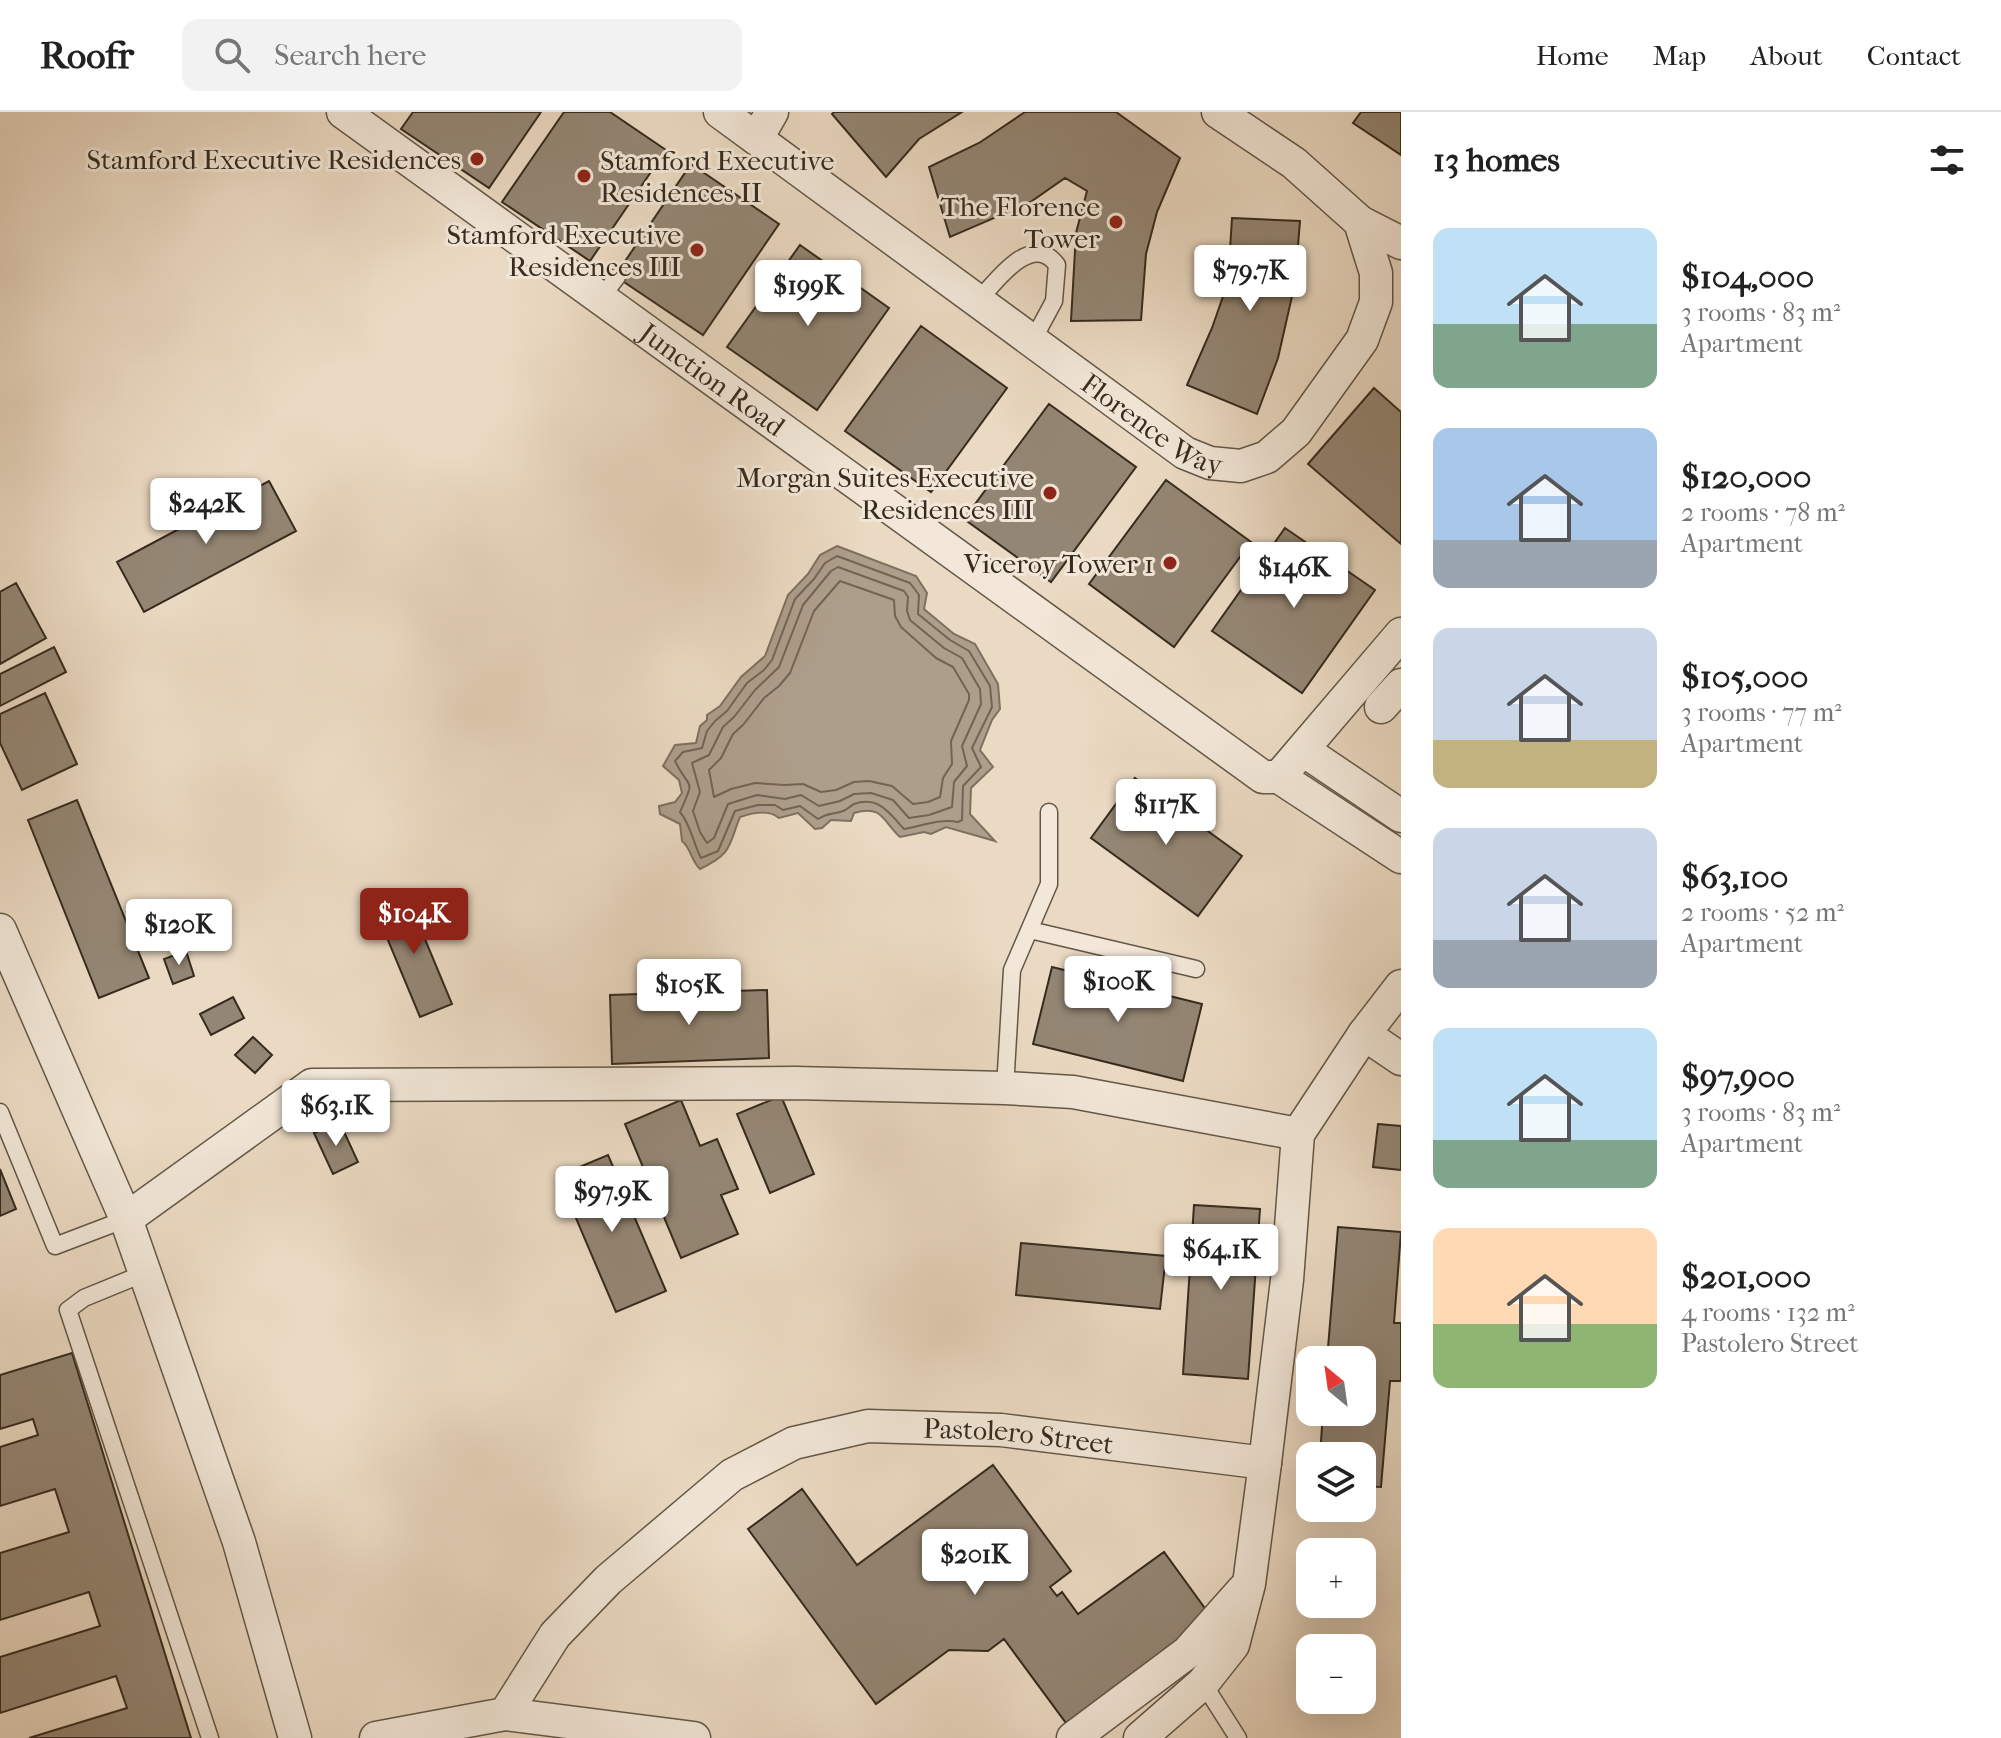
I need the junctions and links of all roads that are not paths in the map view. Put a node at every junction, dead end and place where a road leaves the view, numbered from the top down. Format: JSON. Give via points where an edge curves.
{"nodes":[{"id":1,"x":343,"y":112,"type":"edge"},
{"id":2,"x":720,"y":112,"type":"edge"},
{"id":3,"x":1218,"y":112,"type":"edge"},
{"id":4,"x":764,"y":125,"type":"edge"},
{"id":5,"x":1360,"y":222,"type":"junction"},
{"id":6,"x":1401,"y":243,"type":"edge"},
{"id":7,"x":979,"y":300,"type":"junction"},
{"id":8,"x":1033,"y":340,"type":"junction"},
{"id":9,"x":1401,"y":634,"type":"edge"},
{"id":10,"x":1303,"y":750,"type":"junction"},
{"id":11,"x":1279,"y":777,"type":"junction"},
{"id":12,"x":1049,"y":812,"type":"dead end"},
{"id":13,"x":1401,"y":816,"type":"edge"},
{"id":14,"x":1401,"y":857,"type":"edge"},
{"id":15,"x":0,"y":930,"type":"edge"},
{"id":16,"x":1030,"y":930,"type":"junction"},
{"id":17,"x":1196,"y":969,"type":"dead end"},
{"id":18,"x":1401,"y":986,"type":"edge"},
{"id":19,"x":1364,"y":1034,"type":"junction"},
{"id":20,"x":1401,"y":1059,"type":"edge"},
{"id":21,"x":1005,"y":1088,"type":"junction"},
{"id":22,"x":0,"y":1112,"type":"edge"},
{"id":23,"x":1298,"y":1134,"type":"junction"},
{"id":24,"x":126,"y":1219,"type":"junction"},
{"id":25,"x":145,"y":1273,"type":"junction"},
{"id":26,"x":1265,"y":1463,"type":"junction"},
{"id":27,"x":1249,"y":1584,"type":"junction"},
{"id":28,"x":1203,"y":1683,"type":"junction"},
{"id":29,"x":505,"y":1714,"type":"junction"},
{"id":30,"x":456,"y":1730,"type":"edge"},
{"id":31,"x":210,"y":1738,"type":"edge"},
{"id":32,"x":295,"y":1738,"type":"edge"},
{"id":33,"x":376,"y":1738,"type":"edge"},
{"id":34,"x":694,"y":1738,"type":"edge"},
{"id":35,"x":1073,"y":1738,"type":"edge"},
{"id":36,"x":1140,"y":1738,"type":"edge"},
{"id":37,"x":1238,"y":1738,"type":"edge"}],
"edges":[{"from":1,"to":11,"type":"street","name":"Junction Road","via":[[609,288],[1263,777]]},
{"from":2,"to":4,"type":"street","name":"Florence Way"},
{"from":3,"to":5,"type":"street","via":[[1294,163]]},
{"from":4,"to":7,"type":"street","name":"Florence Way"},
{"from":5,"to":6,"type":"street"},
{"from":5,"to":8,"type":"street","name":"Florence Way","via":[[1376,273],[1376,302],[1362,340],[1296,432],[1267,457],[1241,466],[1210,463],[1185,453]]},
{"from":7,"to":8,"type":"street","name":"Florence Way"},
{"from":7,"to":8,"type":"lane","via":[[1028,254],[1054,260],[1054,301]]},
{"from":9,"to":10,"type":"street"},
{"from":10,"to":11,"type":"street"},
{"from":10,"to":13,"type":"street"},
{"from":11,"to":14,"type":"street","name":"Junction Road"},
{"from":12,"to":16,"type":"lane","via":[[1049,884]]},
{"from":15,"to":24,"type":"street"},
{"from":16,"to":17,"type":"lane"},
{"from":16,"to":21,"type":"lane","via":[[1012,970]]},
{"from":18,"to":19,"type":"street"},
{"from":19,"to":20,"type":"street"},
{"from":19,"to":23,"type":"street"},
{"from":21,"to":23,"type":"street","via":[[1073,1092]]},
{"from":21,"to":24,"type":"street","via":[[795,1083],[312,1085]]},
{"from":22,"to":24,"type":"lane","via":[[55,1246]]},
{"from":23,"to":26,"type":"street"},
{"from":24,"to":25,"type":"street"},
{"from":25,"to":31,"type":"lane","via":[[68,1310]]},
{"from":25,"to":32,"type":"street","via":[[239,1542]]},
{"from":26,"to":27,"type":"street"},
{"from":26,"to":29,"type":"street","name":"Pastolero Street","via":[[1001,1430],[868,1426],[794,1443],[732,1475],[608,1580],[555,1635]]},
{"from":27,"to":28,"type":"street","via":[[1233,1645]]},
{"from":27,"to":35,"type":"street","via":[[1188,1652]]},
{"from":28,"to":36,"type":"street"},
{"from":28,"to":37,"type":"lane"},
{"from":29,"to":30,"type":"street"},
{"from":29,"to":34,"type":"street"},
{"from":30,"to":33,"type":"street"}]}
